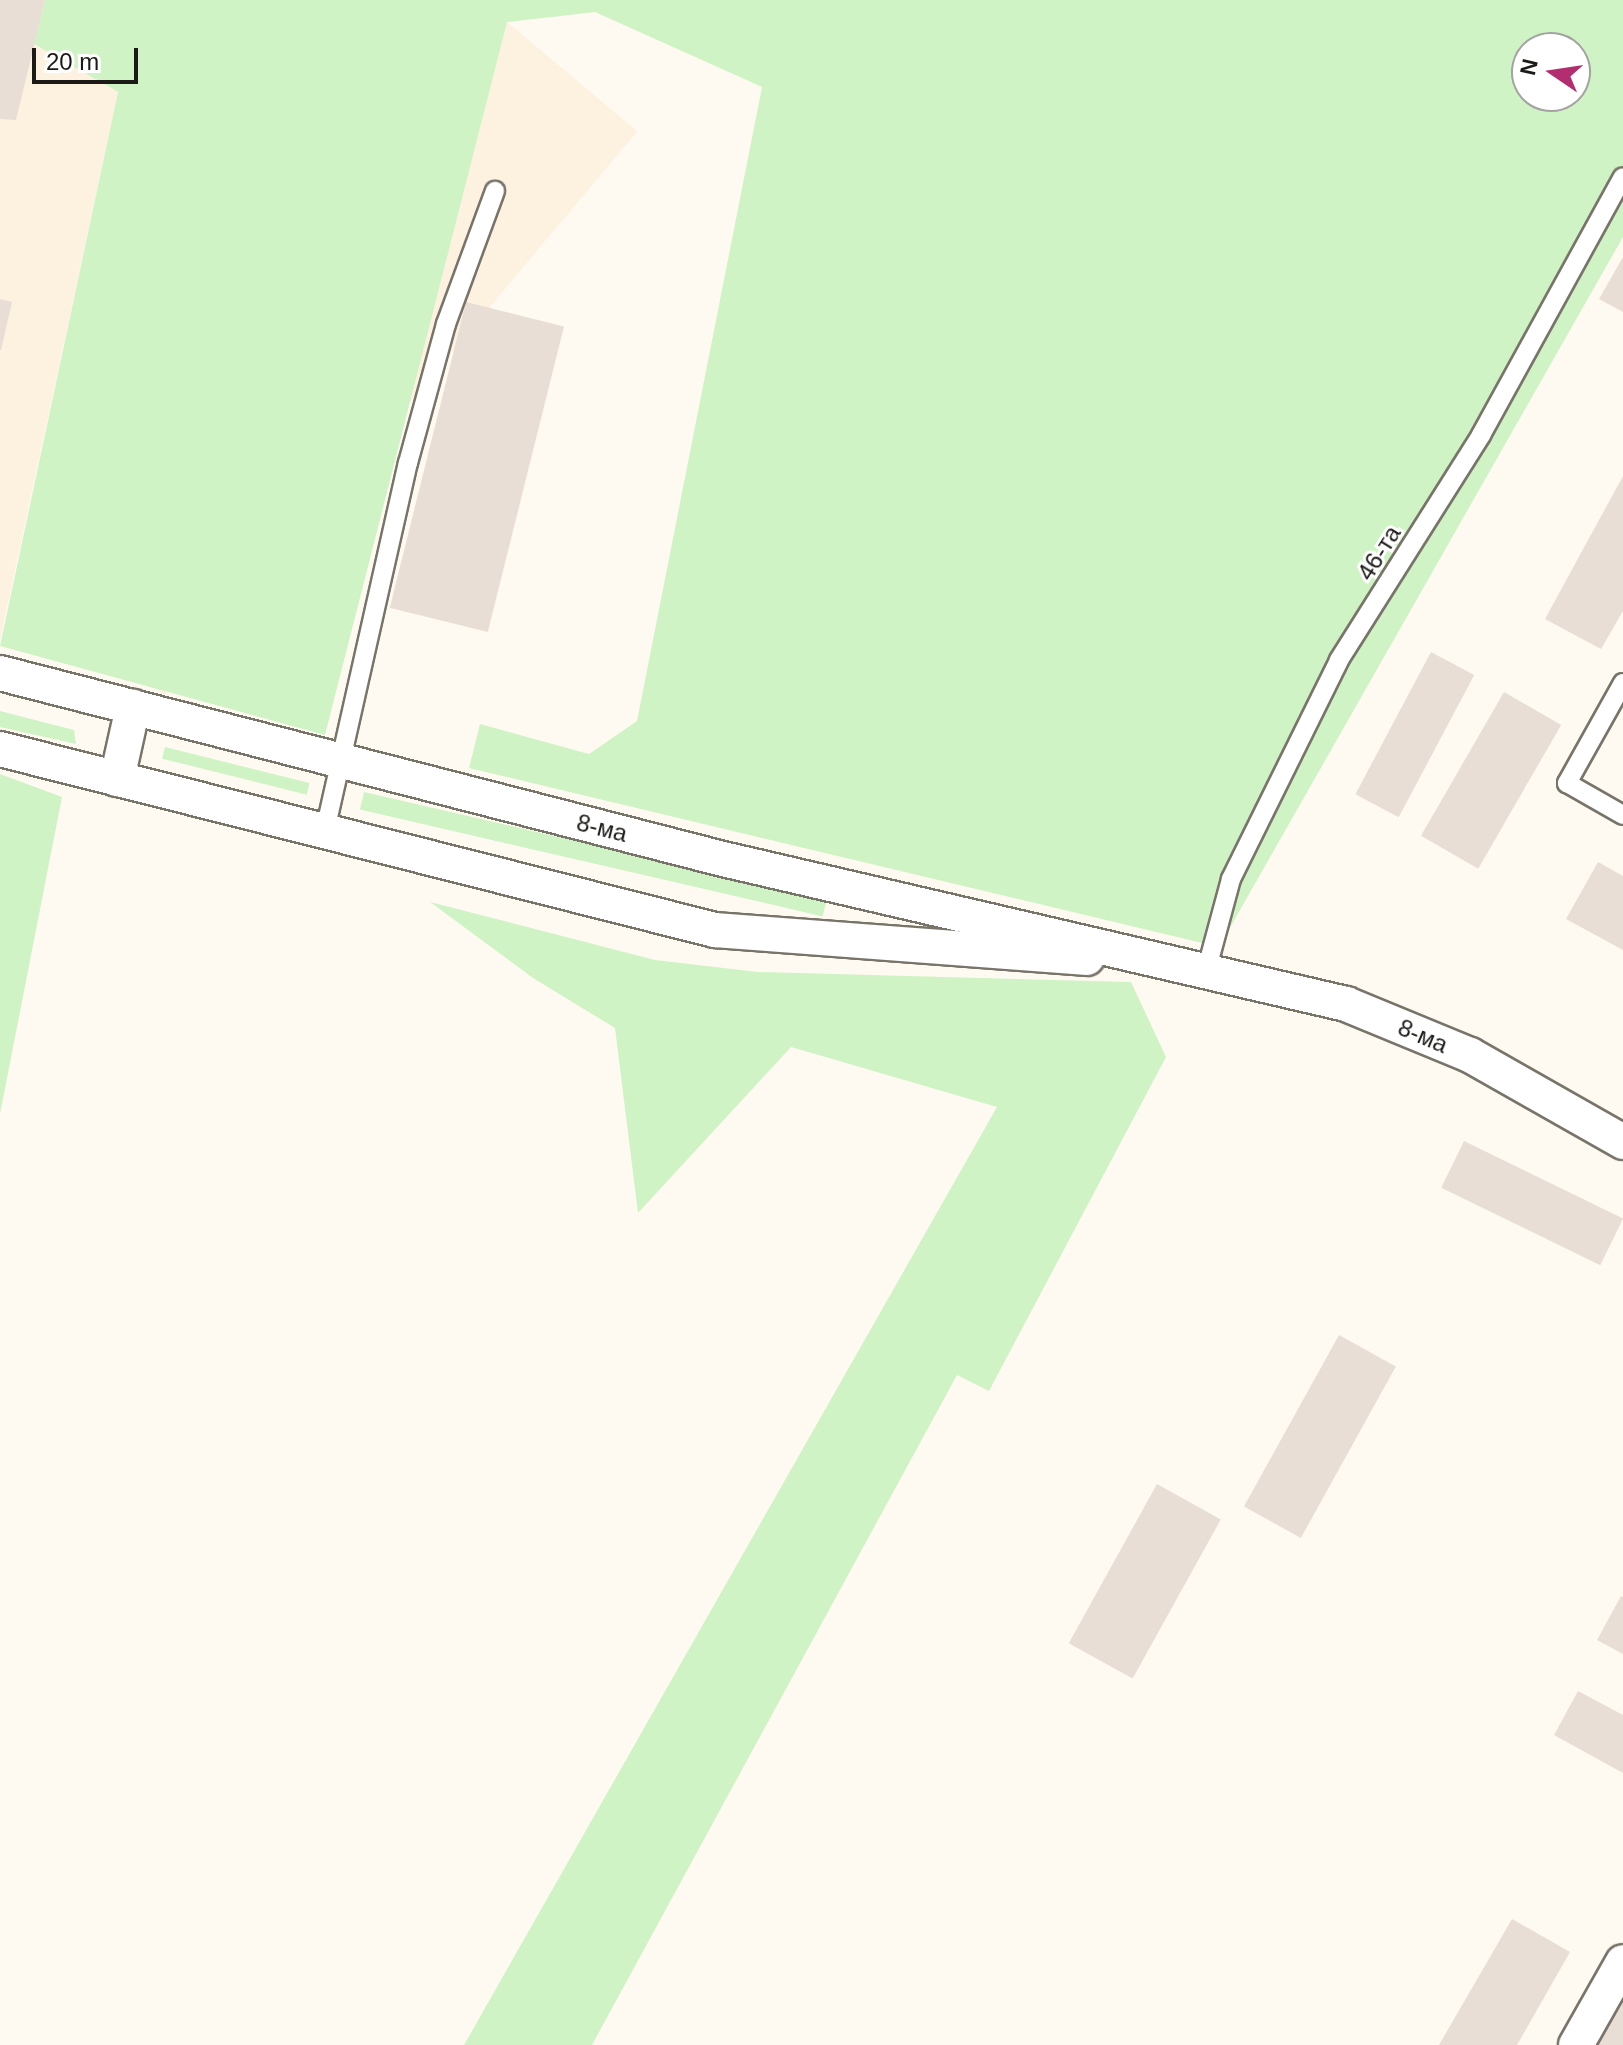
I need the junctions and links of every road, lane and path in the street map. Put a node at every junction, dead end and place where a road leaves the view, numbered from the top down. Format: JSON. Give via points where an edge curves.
{"nodes":[{"id":1,"x":1623,"y":177,"type":"edge"},
{"id":2,"x":495,"y":191,"type":"dead end"},
{"id":3,"x":0,"y":673,"type":"edge"},
{"id":4,"x":1623,"y":683,"type":"edge"},
{"id":5,"x":133,"y":707,"type":"junction"},
{"id":6,"x":0,"y":749,"type":"edge"},
{"id":7,"x":338,"y":761,"type":"junction"},
{"id":8,"x":117,"y":779,"type":"junction"},
{"id":9,"x":1623,"y":815,"type":"edge"},
{"id":10,"x":324,"y":835,"type":"junction"},
{"id":11,"x":1207,"y":968,"type":"junction"},
{"id":12,"x":1623,"y":1142,"type":"edge"},
{"id":13,"x":1623,"y":1962,"type":"edge"},
{"id":14,"x":1576,"y":2045,"type":"edge"}],
"edges":[{"from":1,"to":11,"type":"lane","name":"46-та","via":[[1481,435],[1339,660],[1231,879]]},
{"from":2,"to":7,"type":"lane","via":[[446,324]]},
{"from":3,"to":5,"type":"street","name":"8-ма"},
{"from":4,"to":9,"type":"lane","via":[[1567,783]]},
{"from":5,"to":7,"type":"street","name":"8-ма"},
{"from":5,"to":8,"type":"street"},
{"from":6,"to":8,"type":"street","name":"8-ма"},
{"from":7,"to":10,"type":"lane"},
{"from":7,"to":11,"type":"street","name":"8-ма","via":[[723,859]]},
{"from":8,"to":10,"type":"street","name":"8-ма"},
{"from":10,"to":11,"type":"street","name":"8-ма","via":[[715,930]]},
{"from":11,"to":12,"type":"street","name":"8-ма","via":[[1346,1004],[1442,1044]]},
{"from":13,"to":14,"type":"street"}]}
